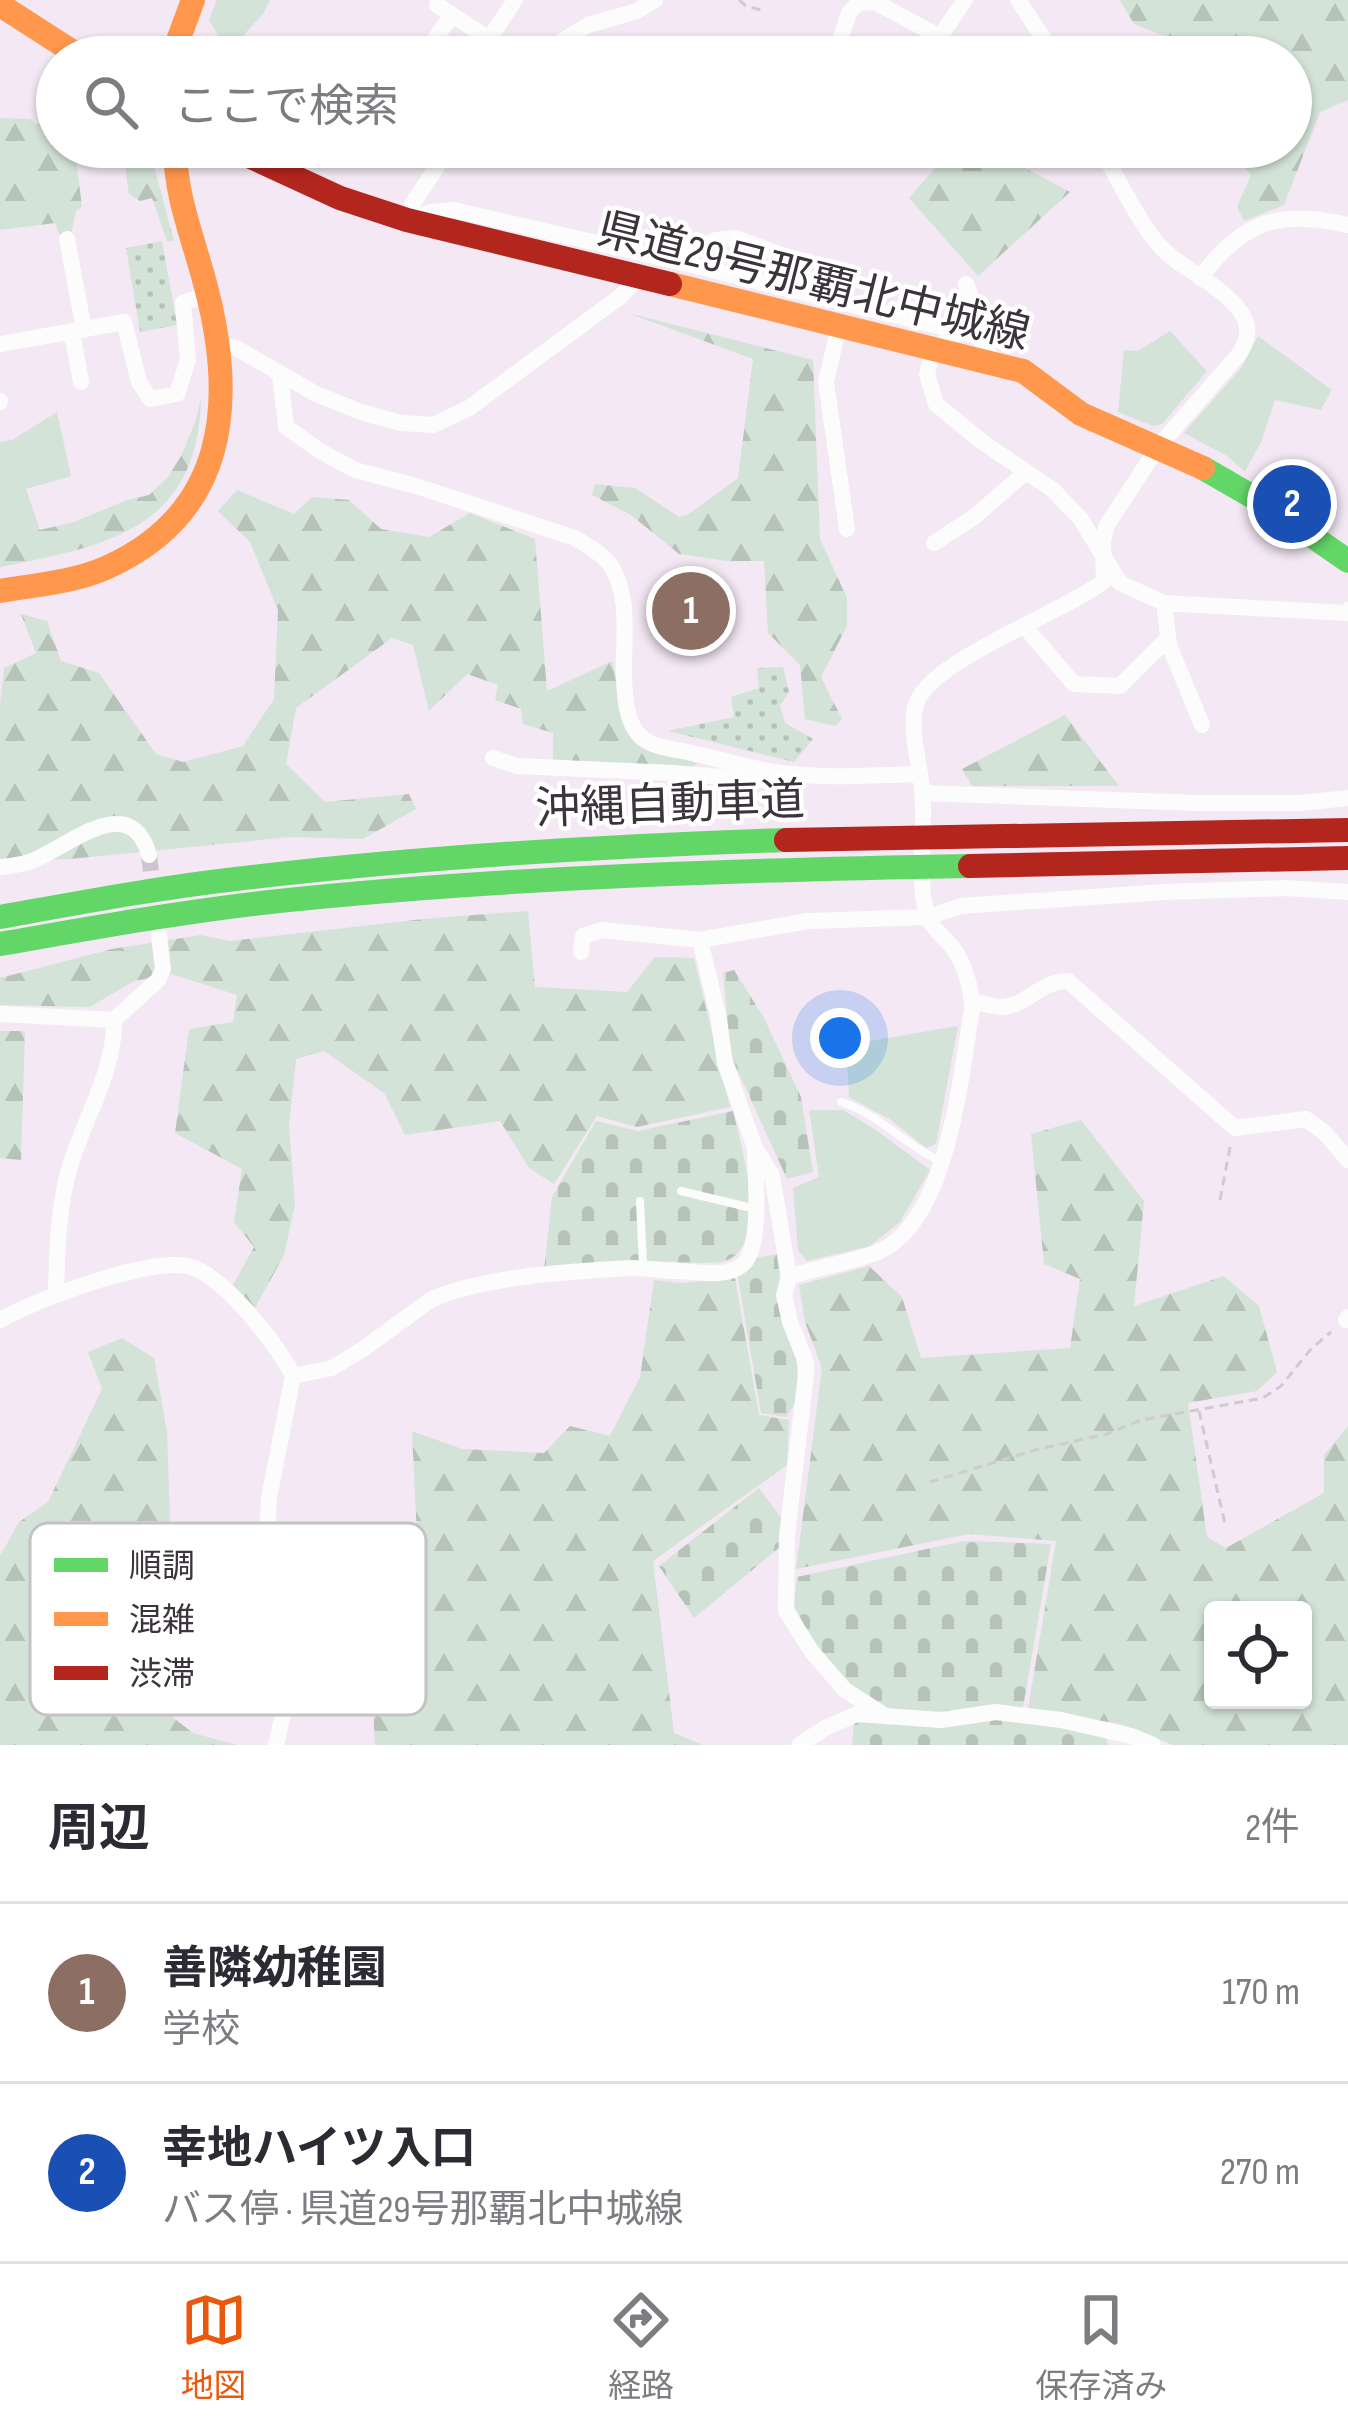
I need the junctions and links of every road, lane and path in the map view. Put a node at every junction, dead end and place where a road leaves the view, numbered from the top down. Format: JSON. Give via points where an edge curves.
{"nodes":[{"id":1,"x":193,"y":0,"type":"edge"},
{"id":2,"x":515,"y":0,"type":"edge"},
{"id":3,"x":655,"y":0,"type":"edge"},
{"id":4,"x":739,"y":0,"type":"edge"},
{"id":5,"x":964,"y":0,"type":"edge"},
{"id":6,"x":1018,"y":0,"type":"edge"},
{"id":7,"x":0,"y":5,"type":"edge"},
{"id":8,"x":764,"y":10,"type":"dead end"},
{"id":9,"x":48,"y":36,"type":"edge"},
{"id":10,"x":180,"y":36,"type":"edge"},
{"id":11,"x":433,"y":36,"type":"edge"},
{"id":12,"x":485,"y":36,"type":"edge"},
{"id":13,"x":492,"y":36,"type":"edge"},
{"id":14,"x":570,"y":36,"type":"edge"},
{"id":15,"x":841,"y":36,"type":"edge"},
{"id":16,"x":938,"y":36,"type":"edge"},
{"id":17,"x":941,"y":36,"type":"edge"},
{"id":18,"x":1042,"y":36,"type":"edge"},
{"id":19,"x":177,"y":168,"type":"edge"},
{"id":20,"x":275,"y":168,"type":"edge"},
{"id":21,"x":436,"y":168,"type":"edge"},
{"id":22,"x":1112,"y":168,"type":"edge"},
{"id":23,"x":407,"y":220,"type":"junction"},
{"id":24,"x":1348,"y":225,"type":"edge"},
{"id":25,"x":67,"y":238,"type":"dead end"},
{"id":26,"x":671,"y":260,"type":"junction"},
{"id":27,"x":638,"y":278,"type":"junction"},
{"id":28,"x":1199,"y":278,"type":"junction"},
{"id":29,"x":966,"y":284,"type":"dead end"},
{"id":30,"x":208,"y":294,"type":"junction"},
{"id":31,"x":818,"y":296,"type":"junction"},
{"id":32,"x":839,"y":326,"type":"junction"},
{"id":33,"x":78,"y":331,"type":"junction"},
{"id":34,"x":960,"y":332,"type":"junction"},
{"id":35,"x":0,"y":344,"type":"edge"},
{"id":36,"x":219,"y":345,"type":"junction"},
{"id":37,"x":933,"y":349,"type":"junction"},
{"id":38,"x":995,"y":364,"type":"junction"},
{"id":39,"x":280,"y":375,"type":"junction"},
{"id":40,"x":81,"y":382,"type":"dead end"},
{"id":41,"x":1158,"y":447,"type":"junction"},
{"id":42,"x":1026,"y":472,"type":"junction"},
{"id":43,"x":847,"y":529,"type":"dead end"},
{"id":44,"x":934,"y":543,"type":"dead end"},
{"id":45,"x":1103,"y":555,"type":"junction"},
{"id":46,"x":1348,"y":561,"type":"edge"},
{"id":47,"x":0,"y":591,"type":"edge"},
{"id":48,"x":1163,"y":603,"type":"junction"},
{"id":49,"x":1348,"y":610,"type":"edge"},
{"id":50,"x":1024,"y":627,"type":"junction"},
{"id":51,"x":1168,"y":638,"type":"junction"},
{"id":52,"x":1202,"y":725,"type":"dead end"},
{"id":53,"x":494,"y":758,"type":"dead end"},
{"id":54,"x":775,"y":772,"type":"junction"},
{"id":55,"x":922,"y":790,"type":"junction"},
{"id":56,"x":1348,"y":799,"type":"edge"},
{"id":57,"x":1348,"y":830,"type":"edge"},
{"id":58,"x":148,"y":855,"type":"dead end"},
{"id":59,"x":1348,"y":858,"type":"edge"},
{"id":60,"x":0,"y":867,"type":"edge"},
{"id":61,"x":1348,"y":892,"type":"edge"},
{"id":62,"x":66,"y":904,"type":"junction"},
{"id":63,"x":0,"y":907,"type":"edge"},
{"id":64,"x":926,"y":911,"type":"junction"},
{"id":65,"x":0,"y":917,"type":"edge"},
{"id":66,"x":159,"y":934,"type":"dead end"},
{"id":67,"x":53,"y":935,"type":"junction"},
{"id":68,"x":700,"y":940,"type":"junction"},
{"id":69,"x":0,"y":944,"type":"edge"},
{"id":70,"x":581,"y":952,"type":"dead end"},
{"id":71,"x":0,"y":953,"type":"edge"},
{"id":72,"x":972,"y":1001,"type":"junction"},
{"id":73,"x":0,"y":1014,"type":"edge"},
{"id":74,"x":114,"y":1020,"type":"junction"},
{"id":75,"x":841,"y":1102,"type":"dead end"},
{"id":76,"x":1235,"y":1128,"type":"junction"},
{"id":77,"x":755,"y":1148,"type":"junction"},
{"id":78,"x":1348,"y":1160,"type":"edge"},
{"id":79,"x":943,"y":1162,"type":"junction"},
{"id":80,"x":681,"y":1191,"type":"dead end"},
{"id":81,"x":1220,"y":1200,"type":"dead end"},
{"id":82,"x":640,"y":1201,"type":"dead end"},
{"id":83,"x":757,"y":1210,"type":"junction"},
{"id":84,"x":643,"y":1268,"type":"junction"},
{"id":85,"x":789,"y":1277,"type":"junction"},
{"id":86,"x":56,"y":1293,"type":"junction"},
{"id":87,"x":1347,"y":1318,"type":"edge"},
{"id":88,"x":0,"y":1320,"type":"edge"},
{"id":89,"x":293,"y":1376,"type":"junction"},
{"id":90,"x":1198,"y":1409,"type":"junction"},
{"id":91,"x":930,"y":1482,"type":"dead end"},
{"id":92,"x":268,"y":1523,"type":"edge"},
{"id":93,"x":1226,"y":1528,"type":"dead end"},
{"id":94,"x":283,"y":1715,"type":"edge"},
{"id":95,"x":884,"y":1715,"type":"junction"},
{"id":96,"x":276,"y":1745,"type":"edge"},
{"id":97,"x":799,"y":1745,"type":"edge"},
{"id":98,"x":1153,"y":1745,"type":"edge"}],
"edges":[{"from":1,"to":10,"type":"main road"},
{"from":2,"to":13,"type":"street"},
{"from":3,"to":14,"type":"street"},
{"from":4,"to":8,"type":"path"},
{"from":5,"to":17,"type":"street"},
{"from":6,"to":18,"type":"street"},
{"from":7,"to":9,"type":"main road"},
{"from":11,"to":12,"type":"street","via":[[444,10]]},
{"from":15,"to":16,"type":"street","via":[[858,3],[875,2]]},
{"from":19,"to":30,"type":"main road"},
{"from":20,"to":23,"type":"main road","name":"県道29号那覇北中城線"},
{"from":21,"to":23,"type":"street"},
{"from":22,"to":28,"type":"street","via":[[1155,242]]},
{"from":23,"to":26,"type":"street","via":[[454,210]]},
{"from":23,"to":27,"type":"main road","name":"県道29号那覇北中城線"},
{"from":24,"to":28,"type":"street","via":[[1287,218],[1251,227]]},
{"from":25,"to":33,"type":"street"},
{"from":26,"to":31,"type":"street"},
{"from":26,"to":31,"type":"street","via":[[736,238],[797,261]]},
{"from":27,"to":32,"type":"main road","name":"県道29号那覇北中城線"},
{"from":27,"to":39,"type":"street","via":[[469,408],[433,425],[361,412]]},
{"from":28,"to":41,"type":"street","via":[[1232,300],[1247,336]]},
{"from":29,"to":34,"type":"street","via":[[971,317]]},
{"from":30,"to":33,"type":"street","via":[[183,303],[188,359],[176,394],[150,399],[124,322]]},
{"from":30,"to":36,"type":"main road"},
{"from":31,"to":34,"type":"street"},
{"from":32,"to":37,"type":"main road","name":"県道29号那覇北中城線"},
{"from":32,"to":43,"type":"street","via":[[826,382]]},
{"from":33,"to":35,"type":"street"},
{"from":33,"to":40,"type":"street"},
{"from":34,"to":37,"type":"street"},
{"from":34,"to":38,"type":"street","via":[[978,337]]},
{"from":36,"to":39,"type":"street"},
{"from":36,"to":47,"type":"main road","via":[[218,444],[174,522],[106,568]]},
{"from":37,"to":38,"type":"main road","name":"県道29号那覇北中城線"},
{"from":37,"to":42,"type":"street","via":[[927,374],[936,404]]},
{"from":38,"to":41,"type":"main road","name":"県道29号那覇北中城線","via":[[1023,371],[1087,418]]},
{"from":39,"to":54,"type":"street","via":[[286,427],[320,451],[355,470],[596,550],[620,586],[626,702],[642,738]]},
{"from":41,"to":45,"type":"street","via":[[1107,525]]},
{"from":41,"to":46,"type":"main road","name":"県道29号那覇北中城線","via":[[1250,495]]},
{"from":42,"to":44,"type":"street"},
{"from":42,"to":45,"type":"street","via":[[1080,518]]},
{"from":45,"to":48,"type":"street","via":[[1120,583]]},
{"from":45,"to":50,"type":"street","via":[[1104,581]]},
{"from":48,"to":49,"type":"street"},
{"from":48,"to":51,"type":"street"},
{"from":50,"to":51,"type":"street","via":[[1073,684],[1120,686]]},
{"from":50,"to":55,"type":"street","via":[[939,674],[918,697]]},
{"from":51,"to":52,"type":"street"},
{"from":53,"to":54,"type":"street","via":[[517,766],[758,779]]},
{"from":54,"to":55,"type":"street"},
{"from":55,"to":56,"type":"street","via":[[1219,803]]},
{"from":55,"to":64,"type":"street"},
{"from":57,"to":62,"type":"main road","name":"沖縄自動車道","via":[[518,851],[203,881]]},
{"from":58,"to":60,"type":"street","via":[[144,839],[120,822]]},
{"from":59,"to":67,"type":"main road","name":"沖縄自動車道","via":[[477,883]]},
{"from":61,"to":64,"type":"street","via":[[1164,892]]},
{"from":62,"to":63,"type":"main road"},
{"from":62,"to":65,"type":"main road","name":"沖縄自動車道"},
{"from":64,"to":68,"type":"street"},
{"from":64,"to":72,"type":"street","via":[[953,948]]},
{"from":66,"to":74,"type":"street","via":[[164,969]]},
{"from":67,"to":69,"type":"main road","name":"沖縄自動車道"},
{"from":67,"to":71,"type":"main road"},
{"from":68,"to":70,"type":"street","via":[[602,930],[583,936]]},
{"from":68,"to":77,"type":"street","via":[[725,1063]]},
{"from":72,"to":76,"type":"street","via":[[1010,1006],[1068,981]]},
{"from":72,"to":79,"type":"street"},
{"from":73,"to":74,"type":"street"},
{"from":74,"to":86,"type":"street","via":[[113,1052],[64,1189]]},
{"from":75,"to":79,"type":"lane"},
{"from":76,"to":78,"type":"street","via":[[1306,1119]]},
{"from":76,"to":81,"type":"path"},
{"from":77,"to":83,"type":"street"},
{"from":77,"to":85,"type":"street","via":[[772,1175]]},
{"from":79,"to":85,"type":"street","via":[[896,1241]]},
{"from":80,"to":83,"type":"lane"},
{"from":82,"to":84,"type":"lane"},
{"from":83,"to":84,"type":"street","via":[[742,1265],[712,1273]]},
{"from":84,"to":89,"type":"street","via":[[443,1294],[332,1368]]},
{"from":85,"to":95,"type":"street","via":[[784,1295],[806,1375],[786,1611],[845,1690]]},
{"from":86,"to":88,"type":"street"},
{"from":86,"to":89,"type":"street","via":[[188,1265],[269,1337]]},
{"from":87,"to":90,"type":"path","via":[[1263,1398]]},
{"from":89,"to":92,"type":"street"},
{"from":90,"to":91,"type":"path"},
{"from":90,"to":93,"type":"path"},
{"from":94,"to":96,"type":"street"},
{"from":95,"to":97,"type":"street","via":[[857,1714]]},
{"from":95,"to":98,"type":"street","via":[[941,1720],[996,1712]]}]}
